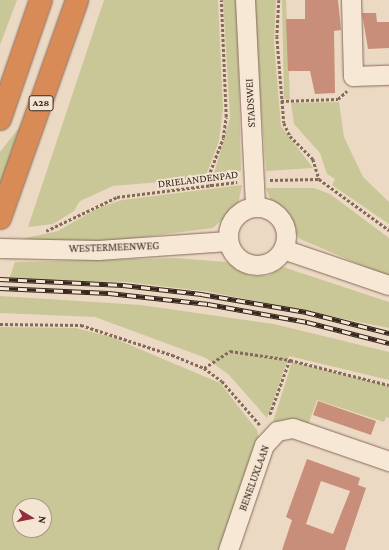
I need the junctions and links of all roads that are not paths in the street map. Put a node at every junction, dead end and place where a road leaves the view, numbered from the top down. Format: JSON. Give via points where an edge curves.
{"nodes":[{"id":1,"x":41,"y":0,"type":"edge"},
{"id":2,"x":77,"y":0,"type":"edge"},
{"id":3,"x":245,"y":0,"type":"edge"},
{"id":4,"x":351,"y":0,"type":"edge"},
{"id":5,"x":389,"y":75,"type":"edge"},
{"id":6,"x":0,"y":119,"type":"edge"},
{"id":7,"x":255,"y":207,"type":"junction"},
{"id":8,"x":2,"y":212,"type":"edge"},
{"id":9,"x":228,"y":241,"type":"junction"},
{"id":10,"x":0,"y":248,"type":"edge"},
{"id":11,"x":283,"y":249,"type":"junction"},
{"id":12,"x":389,"y":285,"type":"edge"},
{"id":13,"x":389,"y":461,"type":"edge"},
{"id":14,"x":228,"y":550,"type":"edge"}],
"edges":[{"from":1,"to":6,"type":"highway"},
{"from":2,"to":8,"type":"highway","number":"A28"},
{"from":3,"to":7,"type":"street","name":"STADSWEI"},
{"from":4,"to":5,"type":"street","via":[[353,76]]},
{"from":7,"to":9,"type":"street","via":[[234,218]]},
{"from":7,"to":11,"type":"street","via":[[267,208],[281,220],[286,237]]},
{"from":9,"to":10,"type":"street","name":"WESTERMEENWEG","via":[[98,250]]},
{"from":9,"to":11,"type":"street","via":[[238,259],[258,265],[268,263]]},
{"from":11,"to":12,"type":"street"},
{"from":13,"to":14,"type":"street","name":"BENELUXLAAN","via":[[293,428],[268,433]]}]}
